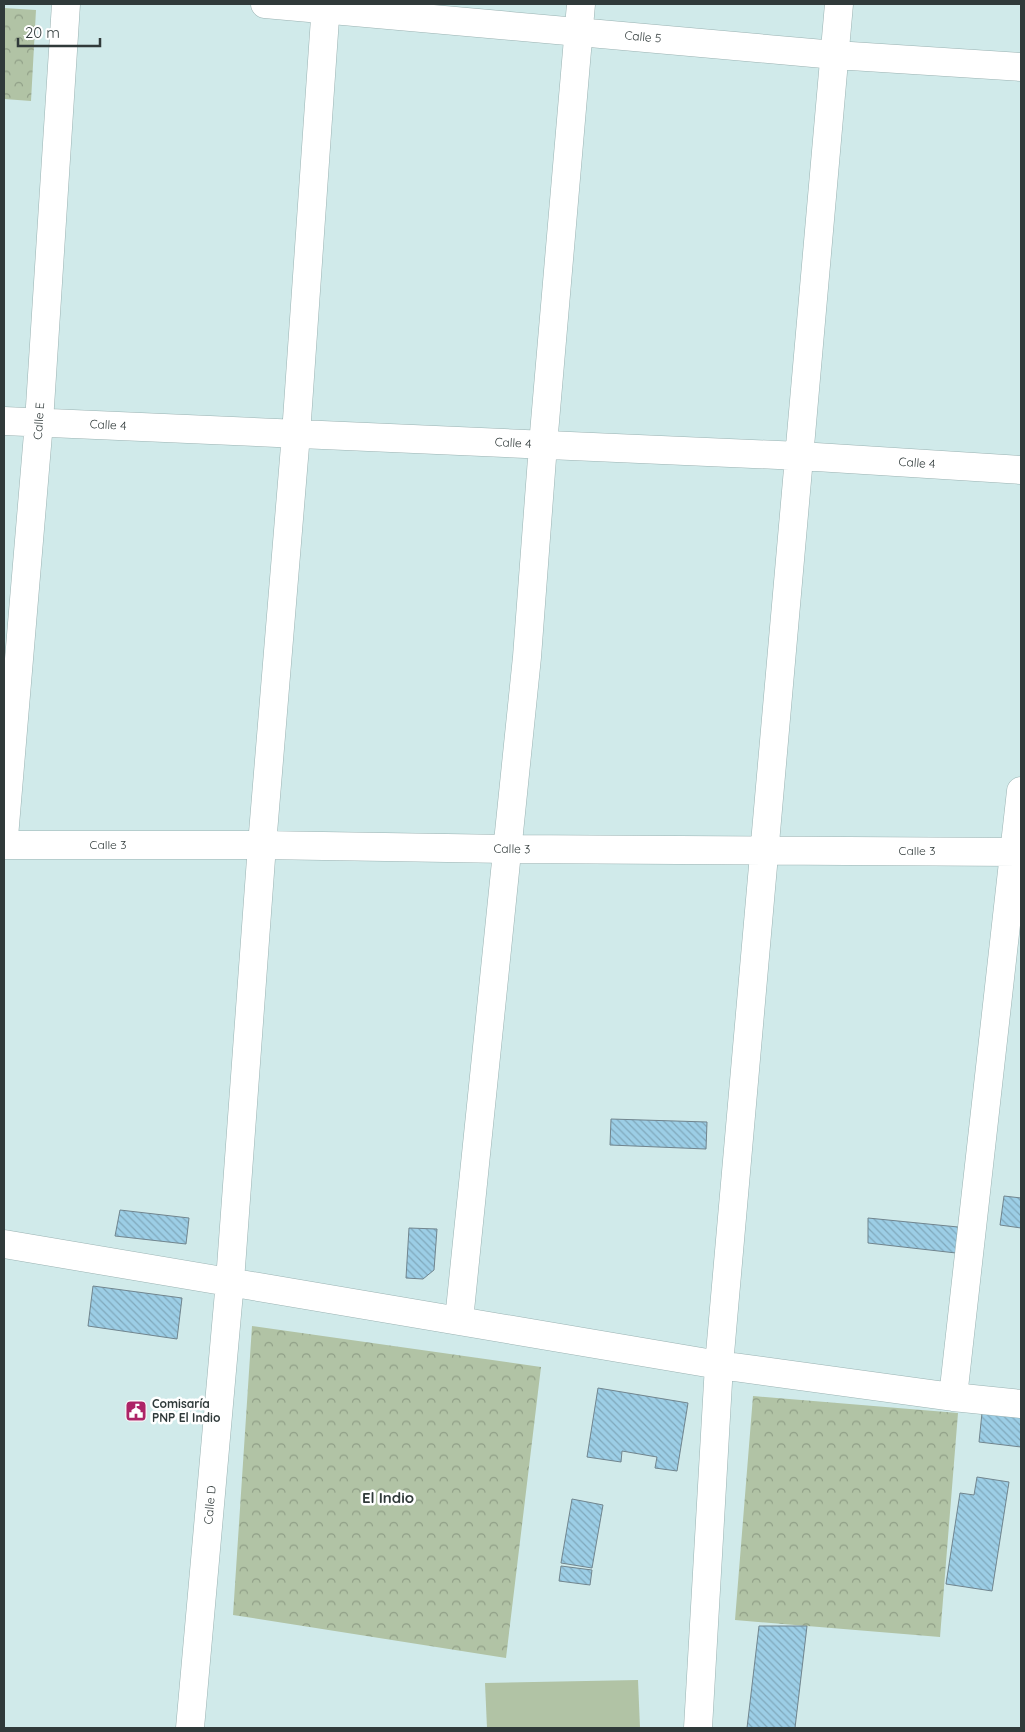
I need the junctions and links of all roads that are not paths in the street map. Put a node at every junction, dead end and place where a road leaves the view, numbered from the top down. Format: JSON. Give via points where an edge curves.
{"nodes":[{"id":1,"x":66,"y":4,"type":"edge"},
{"id":2,"x":265,"y":4,"type":"edge"},
{"id":3,"x":581,"y":4,"type":"edge"},
{"id":4,"x":839,"y":4,"type":"edge"},
{"id":5,"x":325,"y":7,"type":"edge"},
{"id":6,"x":579,"y":31,"type":"junction"},
{"id":7,"x":835,"y":55,"type":"junction"},
{"id":8,"x":1021,"y":67,"type":"edge"},
{"id":9,"x":4,"y":421,"type":"edge"},
{"id":10,"x":39,"y":422,"type":"junction"},
{"id":11,"x":296,"y":434,"type":"junction"},
{"id":12,"x":543,"y":445,"type":"junction"},
{"id":13,"x":800,"y":456,"type":"junction"},
{"id":14,"x":1021,"y":470,"type":"edge"},
{"id":15,"x":1021,"y":791,"type":"edge"},
{"id":16,"x":4,"y":837,"type":"edge"},
{"id":17,"x":4,"y":845,"type":"edge"},
{"id":18,"x":262,"y":845,"type":"junction"},
{"id":19,"x":508,"y":849,"type":"junction"},
{"id":20,"x":765,"y":850,"type":"junction"},
{"id":21,"x":1018,"y":852,"type":"edge"},
{"id":22,"x":4,"y":1244,"type":"edge"},
{"id":23,"x":230,"y":1281,"type":"junction"},
{"id":24,"x":459,"y":1320,"type":"junction"},
{"id":25,"x":719,"y":1365,"type":"junction"},
{"id":26,"x":953,"y":1397,"type":"junction"},
{"id":27,"x":1021,"y":1404,"type":"edge"},
{"id":28,"x":190,"y":1728,"type":"edge"},
{"id":29,"x":698,"y":1728,"type":"edge"}],
"edges":[{"from":1,"to":10,"type":"street","name":"Calle E"},
{"from":2,"to":5,"type":"street","name":"Calle 5"},
{"from":3,"to":6,"type":"street"},
{"from":4,"to":7,"type":"street"},
{"from":5,"to":6,"type":"street","name":"Calle 5"},
{"from":5,"to":11,"type":"street","name":"Calle D"},
{"from":6,"to":7,"type":"street","name":"Calle 5"},
{"from":6,"to":12,"type":"street"},
{"from":7,"to":8,"type":"street","name":"Calle 5"},
{"from":7,"to":13,"type":"street"},
{"from":9,"to":10,"type":"street","name":"Calle 4"},
{"from":10,"to":11,"type":"street","name":"Calle 4"},
{"from":10,"to":16,"type":"street","name":"Calle E"},
{"from":11,"to":12,"type":"street","name":"Calle 4"},
{"from":11,"to":18,"type":"street","name":"Calle D"},
{"from":12,"to":13,"type":"street","name":"Calle 4"},
{"from":12,"to":19,"type":"street"},
{"from":13,"to":14,"type":"street","name":"Calle 4"},
{"from":13,"to":20,"type":"street"},
{"from":15,"to":21,"type":"street"},
{"from":17,"to":18,"type":"street","name":"Calle 3"},
{"from":18,"to":19,"type":"street","name":"Calle 3"},
{"from":18,"to":23,"type":"street","name":"Calle D"},
{"from":19,"to":20,"type":"street","name":"Calle 3"},
{"from":19,"to":24,"type":"street"},
{"from":20,"to":21,"type":"street","name":"Calle 3"},
{"from":20,"to":25,"type":"street"},
{"from":21,"to":26,"type":"street"},
{"from":22,"to":23,"type":"street"},
{"from":23,"to":24,"type":"street"},
{"from":23,"to":28,"type":"street","name":"Calle D"},
{"from":24,"to":25,"type":"street"},
{"from":25,"to":26,"type":"street"},
{"from":25,"to":29,"type":"street"},
{"from":26,"to":27,"type":"street"}]}
